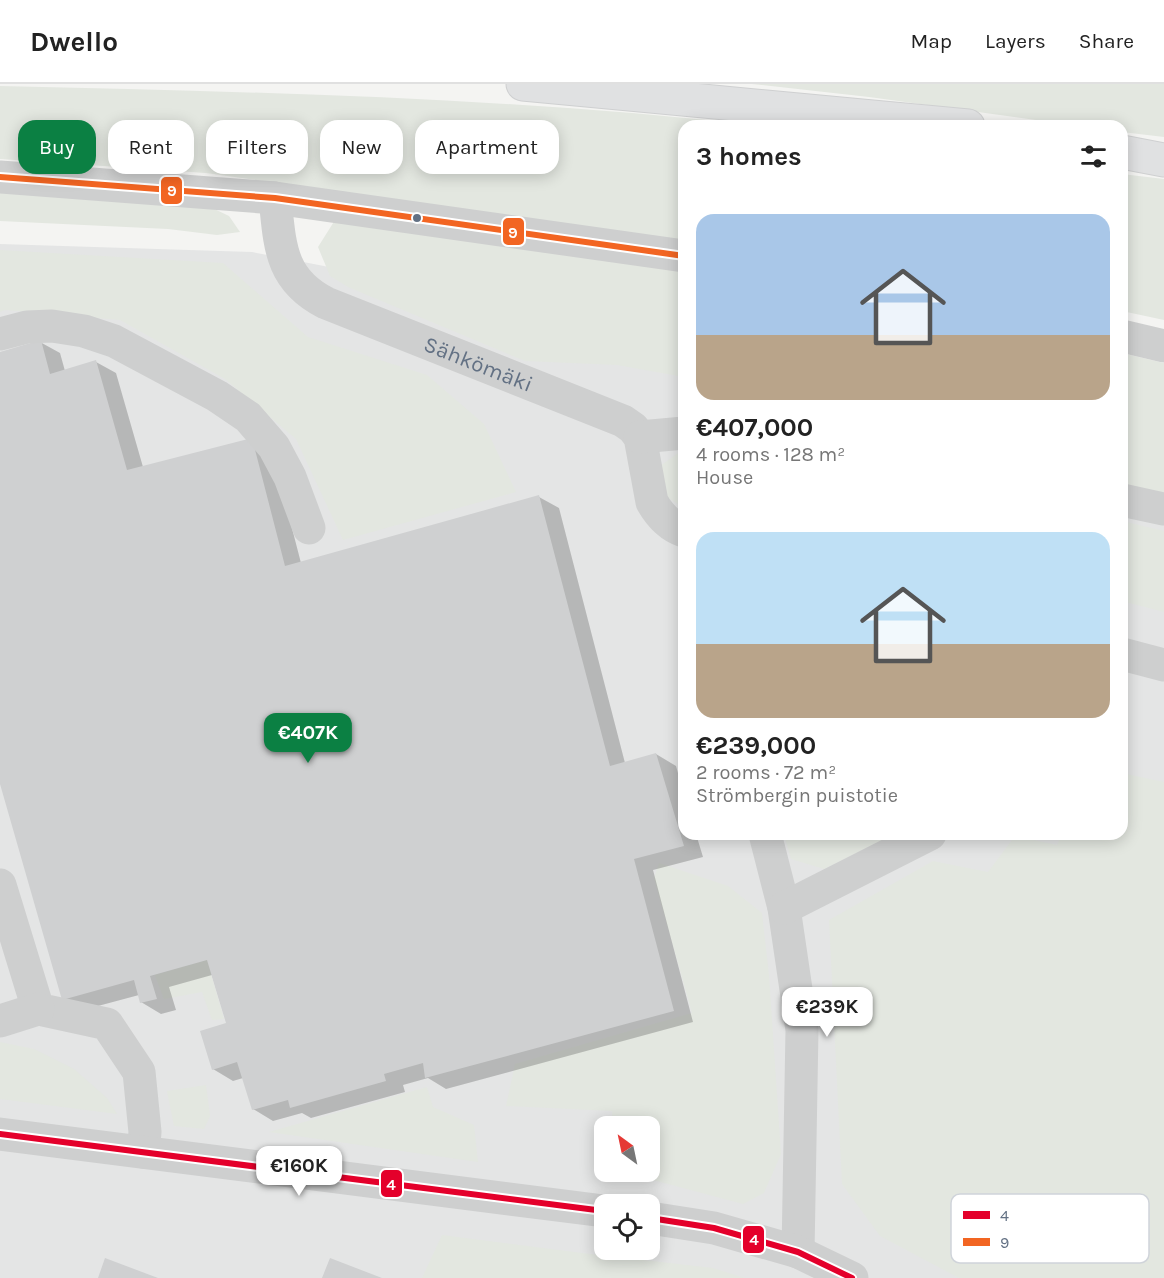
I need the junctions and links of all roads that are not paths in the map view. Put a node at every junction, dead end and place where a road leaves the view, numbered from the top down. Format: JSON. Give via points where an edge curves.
{"nodes":[{"id":1,"x":523,"y":84,"type":"edge"},
{"id":2,"x":904,"y":120,"type":"edge"},
{"id":3,"x":1128,"y":153,"type":"edge"},
{"id":4,"x":1164,"y":160,"type":"edge"},
{"id":5,"x":0,"y":177,"type":"edge"},
{"id":6,"x":275,"y":198,"type":"junction"},
{"id":7,"x":678,"y":255,"type":"edge"},
{"id":8,"x":0,"y":334,"type":"edge"},
{"id":9,"x":1128,"y":337,"type":"edge"},
{"id":10,"x":1164,"y":346,"type":"edge"},
{"id":11,"x":678,"y":434,"type":"edge"},
{"id":12,"x":640,"y":437,"type":"junction"},
{"id":13,"x":1128,"y":501,"type":"edge"},
{"id":14,"x":1164,"y":509,"type":"edge"},
{"id":15,"x":309,"y":528,"type":"dead end"},
{"id":16,"x":678,"y":529,"type":"edge"},
{"id":17,"x":1128,"y":656,"type":"edge"},
{"id":18,"x":1164,"y":665,"type":"edge"},
{"id":19,"x":767,"y":840,"type":"edge"},
{"id":20,"x":918,"y":840,"type":"edge"},
{"id":21,"x":0,"y":885,"type":"edge"},
{"id":22,"x":784,"y":908,"type":"junction"},
{"id":23,"x":38,"y":1010,"type":"junction"},
{"id":24,"x":0,"y":1022,"type":"edge"},
{"id":25,"x":0,"y":1134,"type":"edge"},
{"id":26,"x":143,"y":1152,"type":"junction"},
{"id":27,"x":594,"y":1210,"type":"edge"},
{"id":28,"x":660,"y":1220,"type":"edge"},
{"id":29,"x":798,"y":1252,"type":"junction"},
{"id":30,"x":852,"y":1278,"type":"edge"}],
"edges":[{"from":1,"to":2,"type":"highway"},
{"from":3,"to":4,"type":"highway"},
{"from":5,"to":6,"type":"street"},
{"from":6,"to":7,"type":"street"},
{"from":6,"to":12,"type":"street","name":"Sähkömäki","via":[[285,262],[310,295],[623,421]]},
{"from":8,"to":15,"type":"street","via":[[52,326],[84,331],[114,341],[218,396],[248,417],[274,447]]},
{"from":9,"to":10,"type":"street"},
{"from":11,"to":12,"type":"street"},
{"from":12,"to":16,"type":"street","via":[[652,502],[665,520]]},
{"from":13,"to":14,"type":"street"},
{"from":17,"to":18,"type":"street"},
{"from":19,"to":22,"type":"street"},
{"from":20,"to":22,"type":"street"},
{"from":21,"to":23,"type":"street"},
{"from":22,"to":29,"type":"street","via":[[802,1030]]},
{"from":23,"to":24,"type":"street"},
{"from":23,"to":26,"type":"street","via":[[107,1024],[139,1072]]},
{"from":25,"to":26,"type":"street"},
{"from":26,"to":27,"type":"street"},
{"from":28,"to":29,"type":"street","via":[[714,1228]]},
{"from":29,"to":30,"type":"street"}]}
